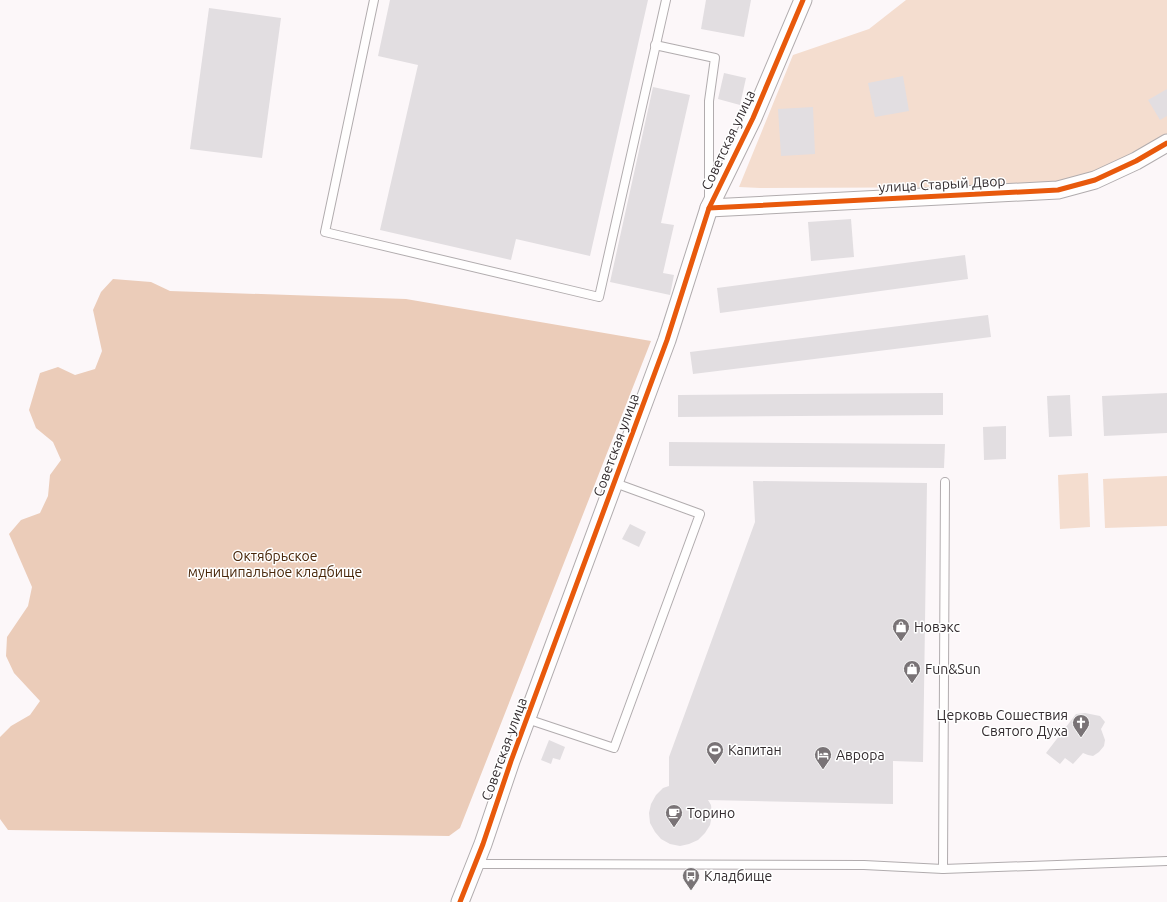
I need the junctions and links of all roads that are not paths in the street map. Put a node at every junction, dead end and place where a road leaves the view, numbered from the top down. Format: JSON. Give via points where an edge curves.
{"nodes":[{"id":1,"x":374,"y":0,"type":"edge"},
{"id":2,"x":666,"y":0,"type":"edge"},
{"id":3,"x":803,"y":0,"type":"edge"},
{"id":4,"x":655,"y":45,"type":"junction"},
{"id":5,"x":1167,"y":143,"type":"edge"},
{"id":6,"x":709,"y":208,"type":"junction"},
{"id":7,"x":945,"y":482,"type":"dead end"},
{"id":8,"x":615,"y":483,"type":"junction"},
{"id":9,"x":527,"y":719,"type":"junction"},
{"id":10,"x":1167,"y":862,"type":"edge"},
{"id":11,"x":475,"y":864,"type":"junction"},
{"id":12,"x":943,"y":869,"type":"junction"},
{"id":13,"x":460,"y":902,"type":"edge"}],
"edges":[{"from":1,"to":4,"type":"lane","via":[[325,232],[598,297]]},
{"from":2,"to":4,"type":"lane"},
{"from":3,"to":6,"type":"street","name":"Советская улица","via":[[753,118]]},
{"from":4,"to":6,"type":"lane","via":[[715,58],[709,100]]},
{"from":5,"to":6,"type":"street","name":"улица Старый Двор","via":[[1136,161],[1094,180],[1058,190]]},
{"from":6,"to":8,"type":"street","name":"Советская улица","via":[[667,340]]},
{"from":7,"to":12,"type":"lane"},
{"from":8,"to":9,"type":"street","name":"Советская улица"},
{"from":8,"to":9,"type":"lane","via":[[700,514],[614,748]]},
{"from":9,"to":11,"type":"street","name":"Советская улица"},
{"from":10,"to":12,"type":"lane"},
{"from":11,"to":12,"type":"lane","via":[[864,865]]},
{"from":11,"to":13,"type":"street","name":"Советская улица"}]}
